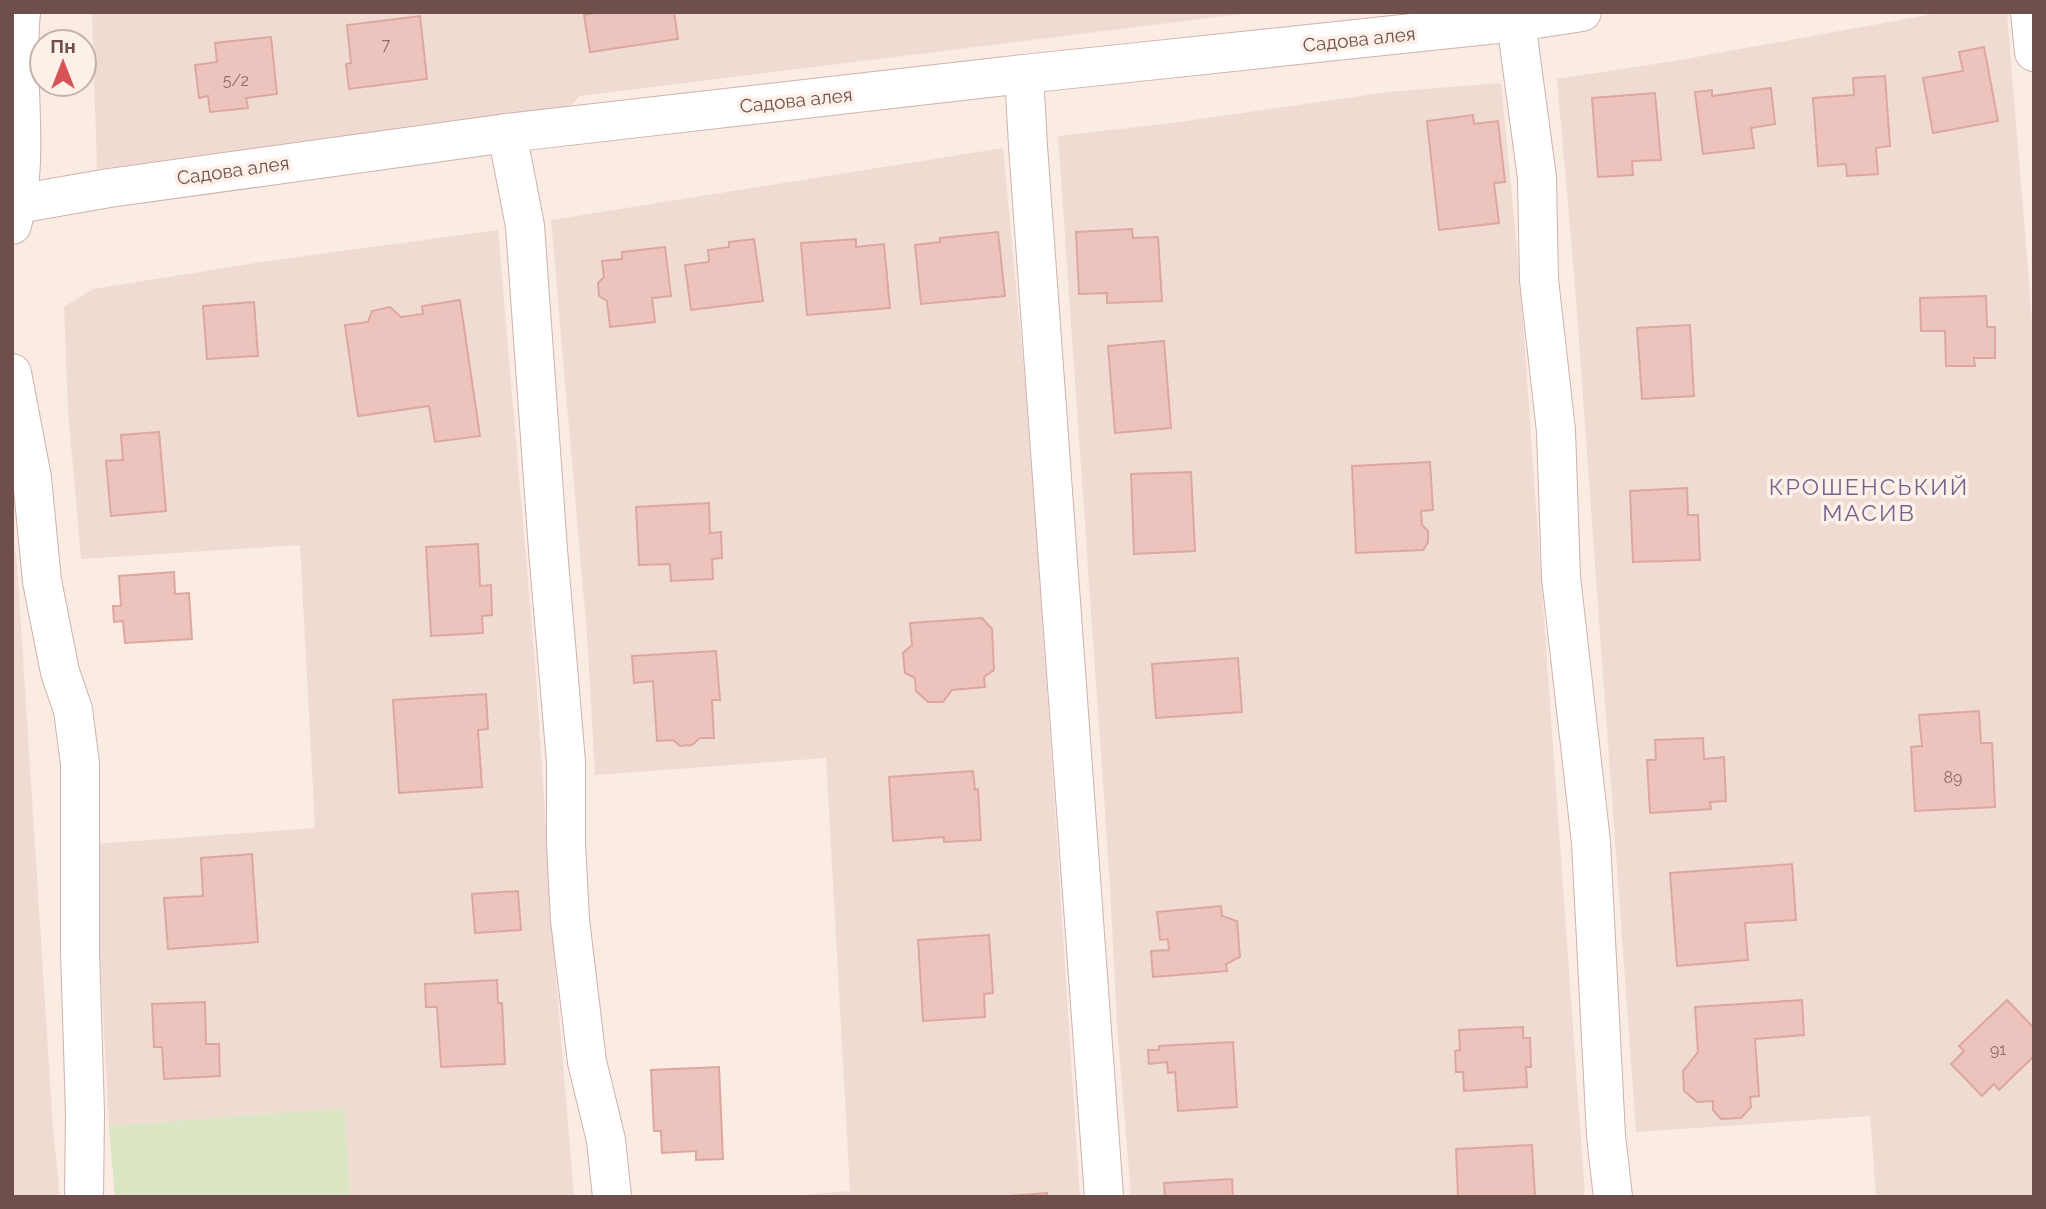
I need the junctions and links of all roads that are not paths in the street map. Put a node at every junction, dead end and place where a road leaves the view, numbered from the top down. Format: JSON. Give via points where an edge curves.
{"nodes":[{"id":1,"x":21,"y":12,"type":"edge"},
{"id":2,"x":1581,"y":12,"type":"edge"},
{"id":3,"x":2030,"y":12,"type":"edge"},
{"id":4,"x":1516,"y":22,"type":"junction"},
{"id":5,"x":2034,"y":52,"type":"edge"},
{"id":6,"x":1024,"y":74,"type":"junction"},
{"id":7,"x":507,"y":133,"type":"junction"},
{"id":8,"x":14,"y":211,"type":"edge"},
{"id":9,"x":12,"y":373,"type":"edge"},
{"id":10,"x":84,"y":1197,"type":"edge"},
{"id":11,"x":612,"y":1197,"type":"edge"},
{"id":12,"x":1104,"y":1197,"type":"edge"},
{"id":13,"x":1613,"y":1197,"type":"edge"}],
"edges":[{"from":1,"to":8,"type":"street","via":[[21,148]]},
{"from":2,"to":4,"type":"street","name":"Садова алея"},
{"from":3,"to":5,"type":"street"},
{"from":4,"to":6,"type":"street","name":"Садова алея"},
{"from":4,"to":13,"type":"street","via":[[1537,178],[1539,281],[1556,432],[1562,577],[1591,842]]},
{"from":6,"to":7,"type":"street","name":"Садова алея"},
{"from":6,"to":12,"type":"street"},
{"from":7,"to":8,"type":"street","name":"Садова алея","via":[[109,188]]},
{"from":7,"to":11,"type":"street","via":[[524,226],[566,762],[570,920],[587,1062],[606,1140]]},
{"from":9,"to":10,"type":"street","via":[[32,478],[42,581],[80,764]]}]}
